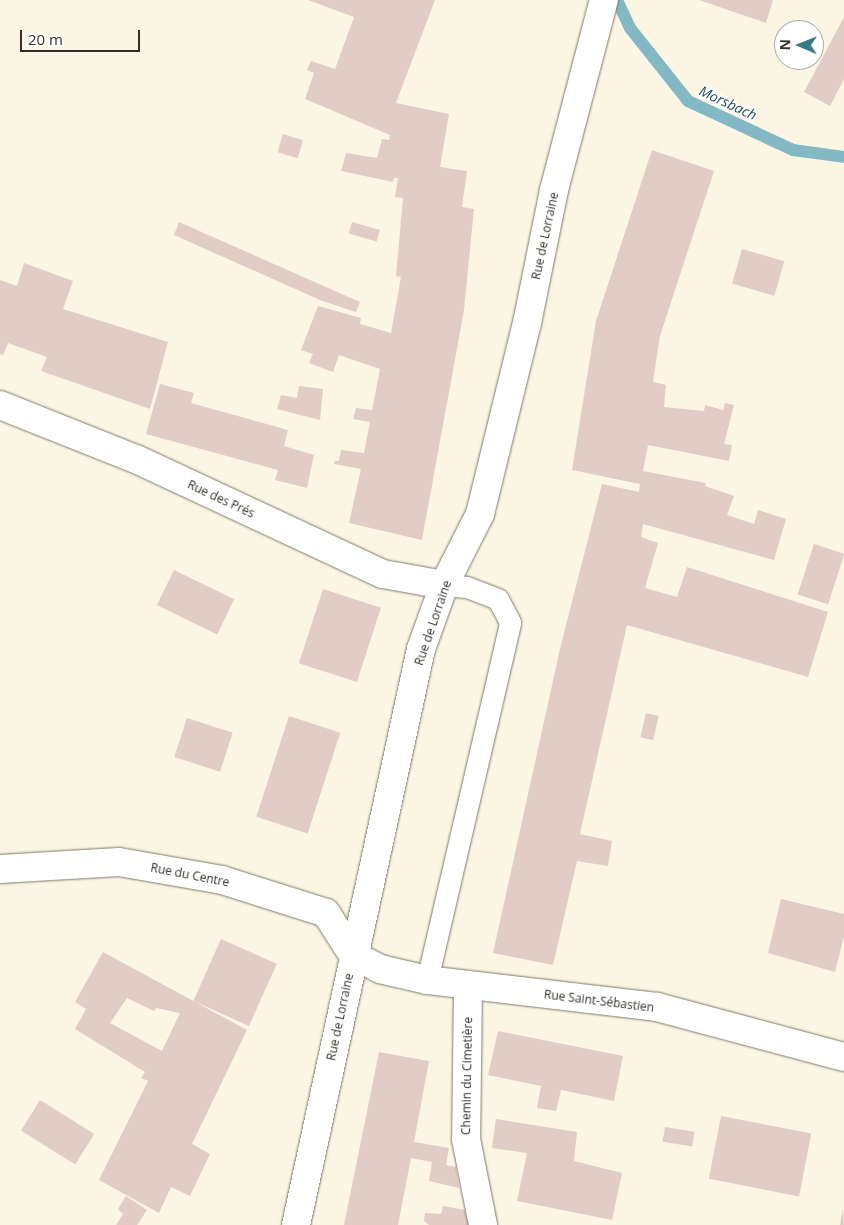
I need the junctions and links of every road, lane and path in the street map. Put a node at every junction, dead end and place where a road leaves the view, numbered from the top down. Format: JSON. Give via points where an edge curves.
{"nodes":[{"id":1,"x":602,"y":5,"type":"edge"},
{"id":2,"x":0,"y":405,"type":"edge"},
{"id":3,"x":444,"y":585,"type":"junction"},
{"id":4,"x":0,"y":869,"type":"edge"},
{"id":5,"x":354,"y":955,"type":"junction"},
{"id":6,"x":427,"y":980,"type":"junction"},
{"id":7,"x":468,"y":986,"type":"junction"},
{"id":8,"x":844,"y":1057,"type":"edge"},
{"id":9,"x":296,"y":1225,"type":"edge"},
{"id":10,"x":483,"y":1225,"type":"edge"}],
"edges":[{"from":1,"to":3,"type":"street","name":"Rue de Lorraine","via":[[554,190],[527,323],[480,514]]},
{"from":2,"to":3,"type":"street","name":"Rue des Prés","via":[[136,459],[383,574]]},
{"from":3,"to":5,"type":"street","name":"Rue de Lorraine","via":[[421,648]]},
{"from":3,"to":6,"type":"lane","via":[[466,587],[498,599],[510,622]]},
{"from":4,"to":5,"type":"street","name":"Rue du Centre","via":[[119,862],[222,880],[326,913]]},
{"from":5,"to":6,"type":"street","name":"Rue Saint-Sébastien","via":[[380,969]]},
{"from":5,"to":9,"type":"street","name":"Rue de Lorraine"},
{"from":6,"to":7,"type":"street","name":"Rue Saint-Sébastien"},
{"from":7,"to":8,"type":"street","name":"Rue Saint-Sébastien","via":[[657,1007]]},
{"from":7,"to":10,"type":"street","name":"Chemin du Cimetière","via":[[466,1139]]}]}
